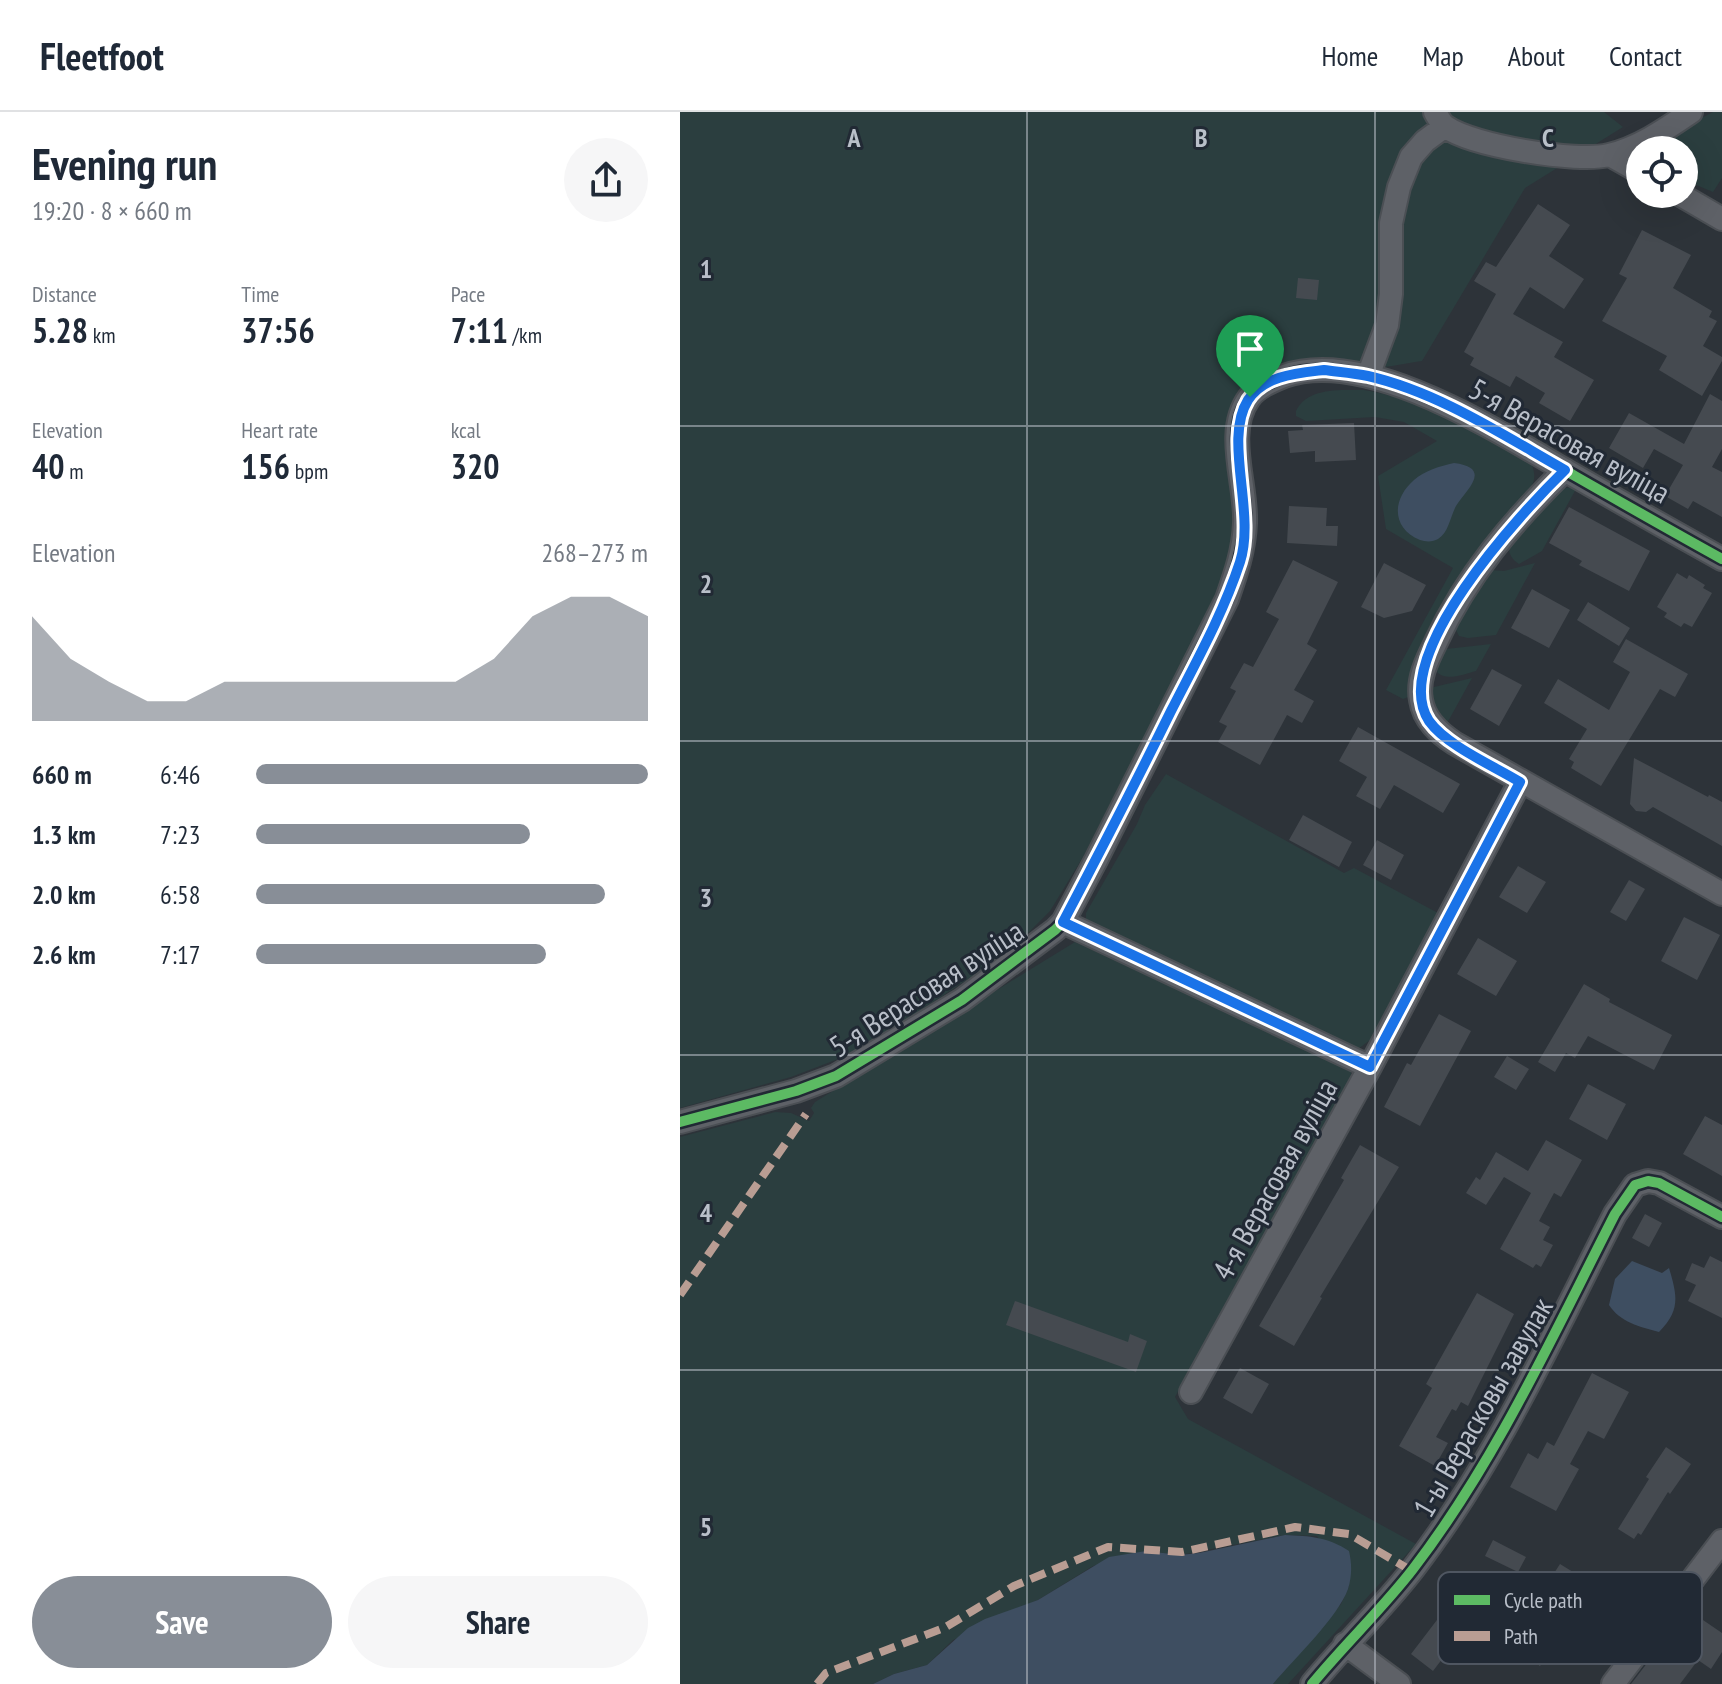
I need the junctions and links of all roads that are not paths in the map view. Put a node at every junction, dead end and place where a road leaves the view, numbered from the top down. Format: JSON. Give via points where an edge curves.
{"nodes":[{"id":1,"x":1691,"y":112,"type":"edge"},
{"id":2,"x":1440,"y":119,"type":"edge"},
{"id":3,"x":1610,"y":155,"type":"junction"},
{"id":4,"x":1626,"y":164,"type":"edge"},
{"id":5,"x":1698,"y":205,"type":"edge"},
{"id":6,"x":1722,"y":219,"type":"edge"},
{"id":7,"x":1368,"y":376,"type":"junction"},
{"id":8,"x":1565,"y":470,"type":"junction"},
{"id":9,"x":1722,"y":559,"type":"edge"},
{"id":10,"x":1520,"y":782,"type":"junction"},
{"id":11,"x":1722,"y":894,"type":"edge"},
{"id":12,"x":1063,"y":922,"type":"junction"},
{"id":13,"x":1370,"y":1067,"type":"junction"},
{"id":14,"x":680,"y":1122,"type":"edge"},
{"id":15,"x":1722,"y":1217,"type":"edge"},
{"id":16,"x":1191,"y":1392,"type":"dead end"},
{"id":17,"x":1722,"y":1541,"type":"edge"},
{"id":18,"x":1698,"y":1572,"type":"edge"},
{"id":19,"x":1345,"y":1644,"type":"junction"},
{"id":20,"x":1628,"y":1664,"type":"edge"},
{"id":21,"x":1312,"y":1684,"type":"edge"},
{"id":22,"x":1399,"y":1684,"type":"edge"},
{"id":23,"x":1613,"y":1684,"type":"edge"}],
"edges":[{"from":1,"to":3,"type":"street","via":[[1657,135]]},
{"from":2,"to":3,"type":"street","via":[[1496,145],[1527,152]]},
{"from":2,"to":7,"type":"street","via":[[1411,157],[1399,187],[1391,223],[1390,310]]},
{"from":3,"to":4,"type":"street"},
{"from":5,"to":6,"type":"street"},
{"from":7,"to":8,"type":"street","name":"5-я Верасовая вуліца","via":[[1475,419]]},
{"from":7,"to":12,"type":"street","name":"5-я Верасовая вуліца","via":[[1324,370],[1293,373],[1268,382],[1250,397],[1238,436],[1244,535],[1227,599]]},
{"from":8,"to":9,"type":"street","name":"5-я Верасовая вуліца"},
{"from":8,"to":10,"type":"street","via":[[1483,560],[1448,617],[1420,687],[1423,709],[1436,729]]},
{"from":10,"to":11,"type":"street"},
{"from":10,"to":13,"type":"street","name":"4-я Верасовая вуліца"},
{"from":12,"to":13,"type":"street"},
{"from":12,"to":14,"type":"street","name":"5-я Верасовая вуліца","via":[[962,1000],[849,1070],[796,1091]]},
{"from":13,"to":16,"type":"street","name":"4-я Верасовая вуліца"},
{"from":15,"to":19,"type":"street","name":"1-ы Верасковы завулак","via":[[1659,1183],[1635,1185],[1625,1196],[1470,1487],[1412,1571]]},
{"from":17,"to":18,"type":"street"},
{"from":19,"to":21,"type":"street","name":"1-ы Верасковы завулак"},
{"from":19,"to":22,"type":"street"},
{"from":20,"to":23,"type":"street"}]}
